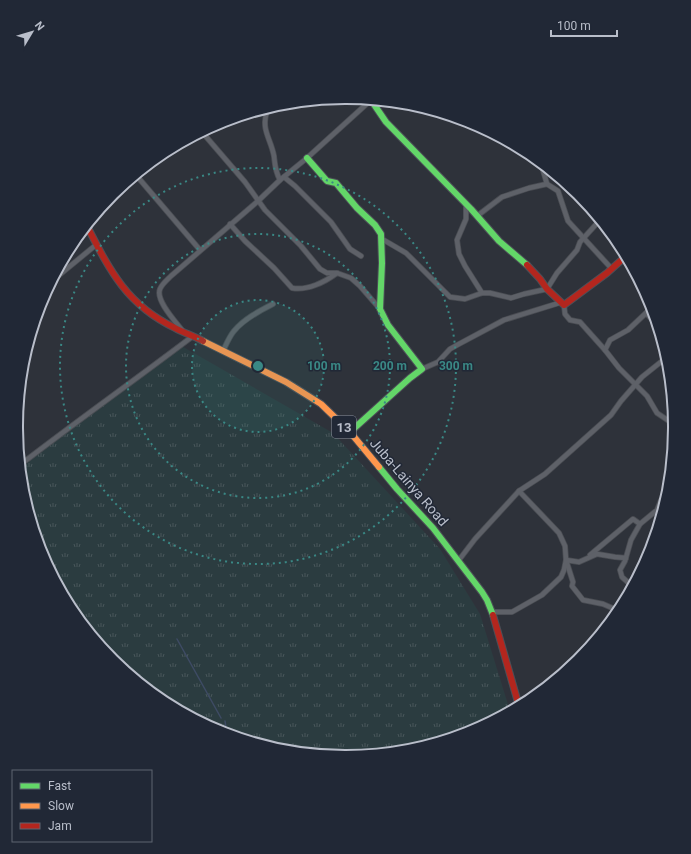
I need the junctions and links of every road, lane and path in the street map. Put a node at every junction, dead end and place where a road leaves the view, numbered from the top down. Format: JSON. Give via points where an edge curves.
{"nodes":[{"id":1,"x":366,"y":105,"type":"edge"},
{"id":2,"x":375,"y":106,"type":"edge"},
{"id":3,"x":266,"y":114,"type":"edge"},
{"id":4,"x":206,"y":137,"type":"edge"},
{"id":5,"x":307,"y":158,"type":"junction"},
{"id":6,"x":544,"y":173,"type":"edge"},
{"id":7,"x":282,"y":178,"type":"junction"},
{"id":8,"x":140,"y":179,"type":"edge"},
{"id":9,"x":548,"y":184,"type":"junction"},
{"id":10,"x":258,"y":201,"type":"junction"},
{"id":11,"x":466,"y":204,"type":"junction"},
{"id":12,"x":477,"y":216,"type":"junction"},
{"id":13,"x":230,"y":224,"type":"junction"},
{"id":14,"x":596,"y":224,"type":"edge"},
{"id":15,"x":89,"y":232,"type":"edge"},
{"id":16,"x":583,"y":238,"type":"junction"},
{"id":17,"x":382,"y":239,"type":"junction"},
{"id":18,"x":97,"y":244,"type":"junction"},
{"id":19,"x":200,"y":250,"type":"junction"},
{"id":20,"x":361,"y":256,"type":"dead end"},
{"id":21,"x":621,"y":260,"type":"edge"},
{"id":22,"x":611,"y":268,"type":"junction"},
{"id":23,"x":62,"y":272,"type":"edge"},
{"id":24,"x":337,"y":273,"type":"junction"},
{"id":25,"x":547,"y":289,"type":"junction"},
{"id":26,"x":482,"y":294,"type":"junction"},
{"id":27,"x":273,"y":304,"type":"dead end"},
{"id":28,"x":562,"y":304,"type":"junction"},
{"id":29,"x":380,"y":309,"type":"junction"},
{"id":30,"x":646,"y":313,"type":"edge"},
{"id":31,"x":183,"y":331,"type":"junction"},
{"id":32,"x":193,"y":336,"type":"junction"},
{"id":33,"x":605,"y":350,"type":"junction"},
{"id":34,"x":223,"y":351,"type":"junction"},
{"id":35,"x":661,"y":362,"type":"edge"},
{"id":36,"x":422,"y":369,"type":"junction"},
{"id":37,"x":635,"y":386,"type":"junction"},
{"id":38,"x":668,"y":420,"type":"edge"},
{"id":39,"x":350,"y":432,"type":"junction"},
{"id":40,"x":25,"y":461,"type":"edge"},
{"id":41,"x":519,"y":491,"type":"junction"},
{"id":42,"x":657,"y":510,"type":"edge"},
{"id":43,"x":640,"y":524,"type":"junction"},
{"id":44,"x":626,"y":558,"type":"junction"},
{"id":45,"x":585,"y":559,"type":"junction"},
{"id":46,"x":459,"y":560,"type":"junction"},
{"id":47,"x":566,"y":560,"type":"junction"},
{"id":48,"x":628,"y":583,"type":"edge"},
{"id":49,"x":612,"y":608,"type":"edge"},
{"id":50,"x":492,"y":612,"type":"junction"},
{"id":51,"x":517,"y":700,"type":"edge"}],
"edges":[{"from":1,"to":5,"type":"street"},
{"from":2,"to":11,"type":"street","via":[[386,122]]},
{"from":3,"to":7,"type":"street","via":[[265,126],[275,170]]},
{"from":4,"to":10,"type":"street"},
{"from":5,"to":7,"type":"street"},
{"from":5,"to":17,"type":"street","via":[[327,181],[336,183],[375,225]]},
{"from":6,"to":9,"type":"street"},
{"from":7,"to":10,"type":"street"},
{"from":7,"to":20,"type":"street","via":[[295,186],[331,222],[350,249]]},
{"from":8,"to":19,"type":"street"},
{"from":9,"to":12,"type":"street","via":[[502,197]]},
{"from":9,"to":16,"type":"street","via":[[558,191],[568,222]]},
{"from":10,"to":13,"type":"street"},
{"from":10,"to":24,"type":"street","via":[[320,270]]},
{"from":11,"to":12,"type":"street"},
{"from":11,"to":26,"type":"street","via":[[466,219],[457,240],[459,254]]},
{"from":12,"to":25,"type":"street","via":[[499,241],[529,266]]},
{"from":13,"to":19,"type":"street"},
{"from":13,"to":24,"type":"street","via":[[292,288],[319,284]]},
{"from":14,"to":16,"type":"street"},
{"from":15,"to":18,"type":"street","name":"Juba-Lainya Road","number":"13"},
{"from":16,"to":22,"type":"street"},
{"from":16,"to":25,"type":"street","via":[[577,250]]},
{"from":17,"to":26,"type":"street","via":[[406,253],[450,297],[465,299]]},
{"from":17,"to":29,"type":"street"},
{"from":18,"to":23,"type":"street"},
{"from":18,"to":31,"type":"street","name":"Juba-Lainya Road","number":"13","via":[[131,298],[165,323]]},
{"from":19,"to":31,"type":"street","via":[[160,288],[163,304]]},
{"from":21,"to":22,"type":"street"},
{"from":22,"to":28,"type":"street"},
{"from":24,"to":29,"type":"street","via":[[351,278]]},
{"from":25,"to":26,"type":"street","via":[[511,298],[490,292]]},
{"from":25,"to":28,"type":"street"},
{"from":27,"to":34,"type":"street","via":[[256,312],[239,326],[231,334]]},
{"from":28,"to":33,"type":"street","via":[[570,320],[580,322]]},
{"from":28,"to":36,"type":"street","via":[[504,320],[459,344],[438,362]]},
{"from":29,"to":36,"type":"street","via":[[388,325]]},
{"from":30,"to":33,"type":"street","via":[[628,330],[610,340]]},
{"from":31,"to":32,"type":"street","name":"Juba-Lainya Road","number":"13"},
{"from":32,"to":34,"type":"street","name":"Juba-Lainya Road","number":"13"},
{"from":32,"to":40,"type":"street"},
{"from":33,"to":37,"type":"street"},
{"from":34,"to":39,"type":"street","name":"Juba-Lainya Road","number":"13","via":[[306,394],[321,404]]},
{"from":35,"to":37,"type":"street"},
{"from":36,"to":39,"type":"street"},
{"from":37,"to":38,"type":"street","via":[[647,396],[657,413]]},
{"from":37,"to":41,"type":"street","via":[[611,415],[545,474]]},
{"from":39,"to":46,"type":"street","name":"Juba-Lainya Road","number":"13"},
{"from":41,"to":46,"type":"street"},
{"from":41,"to":47,"type":"street","via":[[559,533],[565,546]]},
{"from":42,"to":43,"type":"street"},
{"from":43,"to":44,"type":"street","via":[[630,540]]},
{"from":43,"to":45,"type":"street","via":[[633,519]]},
{"from":44,"to":45,"type":"street","via":[[596,554]]},
{"from":44,"to":48,"type":"street","via":[[620,570]]},
{"from":45,"to":47,"type":"street","via":[[579,562]]},
{"from":46,"to":50,"type":"street","name":"Juba-Lainya Road","number":"13","via":[[482,592]]},
{"from":47,"to":49,"type":"street","via":[[572,586],[584,600]]},
{"from":47,"to":50,"type":"street","via":[[561,577],[542,595],[512,612]]},
{"from":50,"to":51,"type":"street","name":"Juba-Lainya Road","number":"13"}]}
